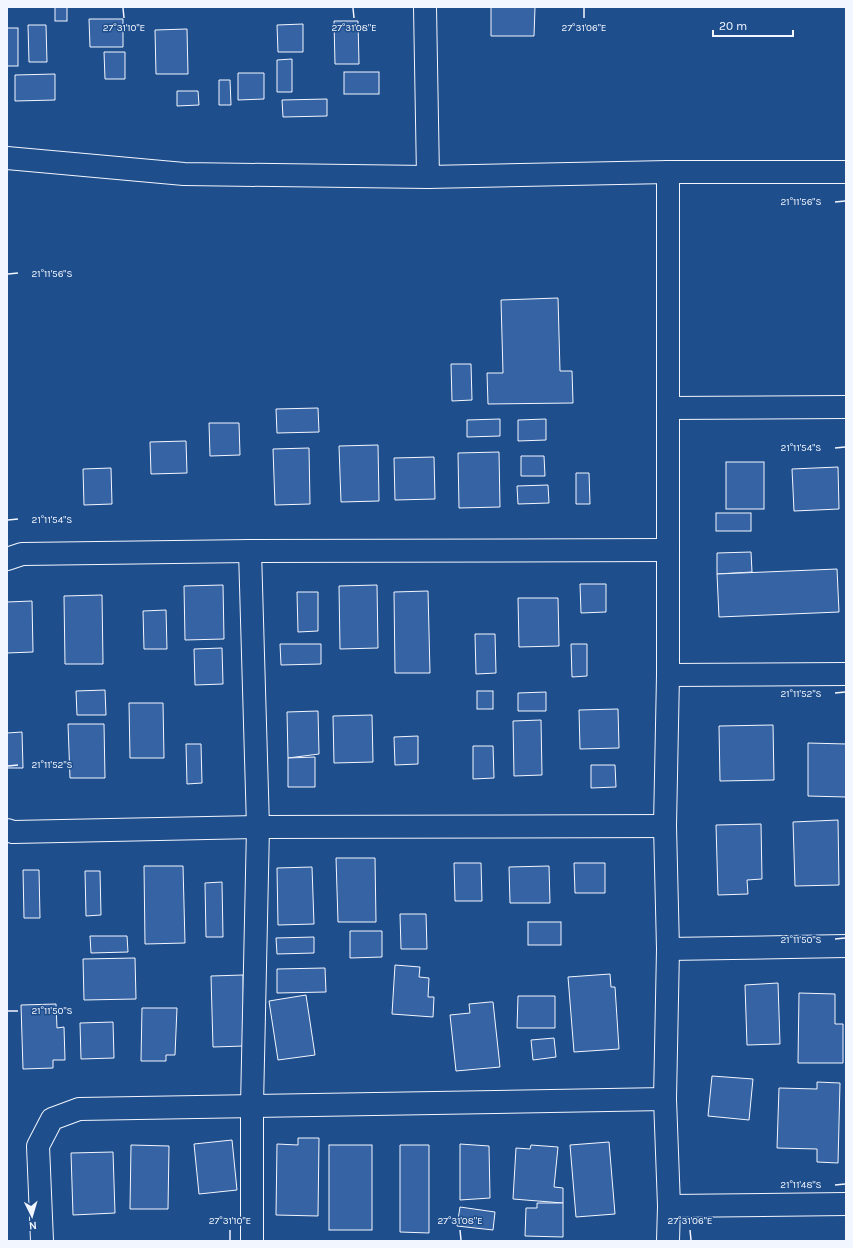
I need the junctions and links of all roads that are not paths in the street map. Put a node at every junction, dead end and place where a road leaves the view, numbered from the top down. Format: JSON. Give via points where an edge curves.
{"nodes":[{"id":1,"x":425,"y":7,"type":"edge"},
{"id":2,"x":7,"y":158,"type":"edge"},
{"id":3,"x":668,"y":172,"type":"junction"},
{"id":4,"x":846,"y":172,"type":"edge"},
{"id":5,"x":428,"y":177,"type":"junction"},
{"id":6,"x":846,"y":407,"type":"edge"},
{"id":7,"x":668,"y":408,"type":"junction"},
{"id":8,"x":667,"y":550,"type":"junction"},
{"id":9,"x":250,"y":551,"type":"junction"},
{"id":10,"x":7,"y":559,"type":"edge"},
{"id":11,"x":846,"y":674,"type":"edge"},
{"id":12,"x":668,"y":675,"type":"junction"},
{"id":13,"x":665,"y":826,"type":"junction"},
{"id":14,"x":258,"y":827,"type":"junction"},
{"id":15,"x":7,"y":830,"type":"edge"},
{"id":16,"x":846,"y":946,"type":"edge"},
{"id":17,"x":668,"y":949,"type":"junction"},
{"id":18,"x":665,"y":1099,"type":"junction"},
{"id":19,"x":252,"y":1106,"type":"junction"},
{"id":20,"x":846,"y":1204,"type":"edge"},
{"id":21,"x":669,"y":1206,"type":"junction"},
{"id":22,"x":42,"y":1241,"type":"edge"},
{"id":23,"x":252,"y":1241,"type":"edge"},
{"id":24,"x":668,"y":1241,"type":"edge"}],
"edges":[{"from":1,"to":5,"type":"street"},
{"from":2,"to":5,"type":"street","via":[[184,174]]},
{"from":3,"to":4,"type":"street"},
{"from":3,"to":5,"type":"street"},
{"from":3,"to":7,"type":"street"},
{"from":6,"to":7,"type":"street"},
{"from":7,"to":8,"type":"street"},
{"from":8,"to":9,"type":"street"},
{"from":8,"to":12,"type":"street"},
{"from":9,"to":10,"type":"street","via":[[22,554]]},
{"from":9,"to":14,"type":"street"},
{"from":11,"to":12,"type":"street"},
{"from":12,"to":13,"type":"street"},
{"from":13,"to":14,"type":"street"},
{"from":13,"to":17,"type":"street"},
{"from":14,"to":15,"type":"street","via":[[12,832]]},
{"from":14,"to":19,"type":"street"},
{"from":16,"to":17,"type":"street"},
{"from":17,"to":18,"type":"street"},
{"from":18,"to":19,"type":"street"},
{"from":18,"to":21,"type":"street"},
{"from":19,"to":22,"type":"street","via":[[79,1109],[52,1119],[38,1146]]},
{"from":19,"to":23,"type":"street"},
{"from":20,"to":21,"type":"street"},
{"from":21,"to":24,"type":"street"}]}
